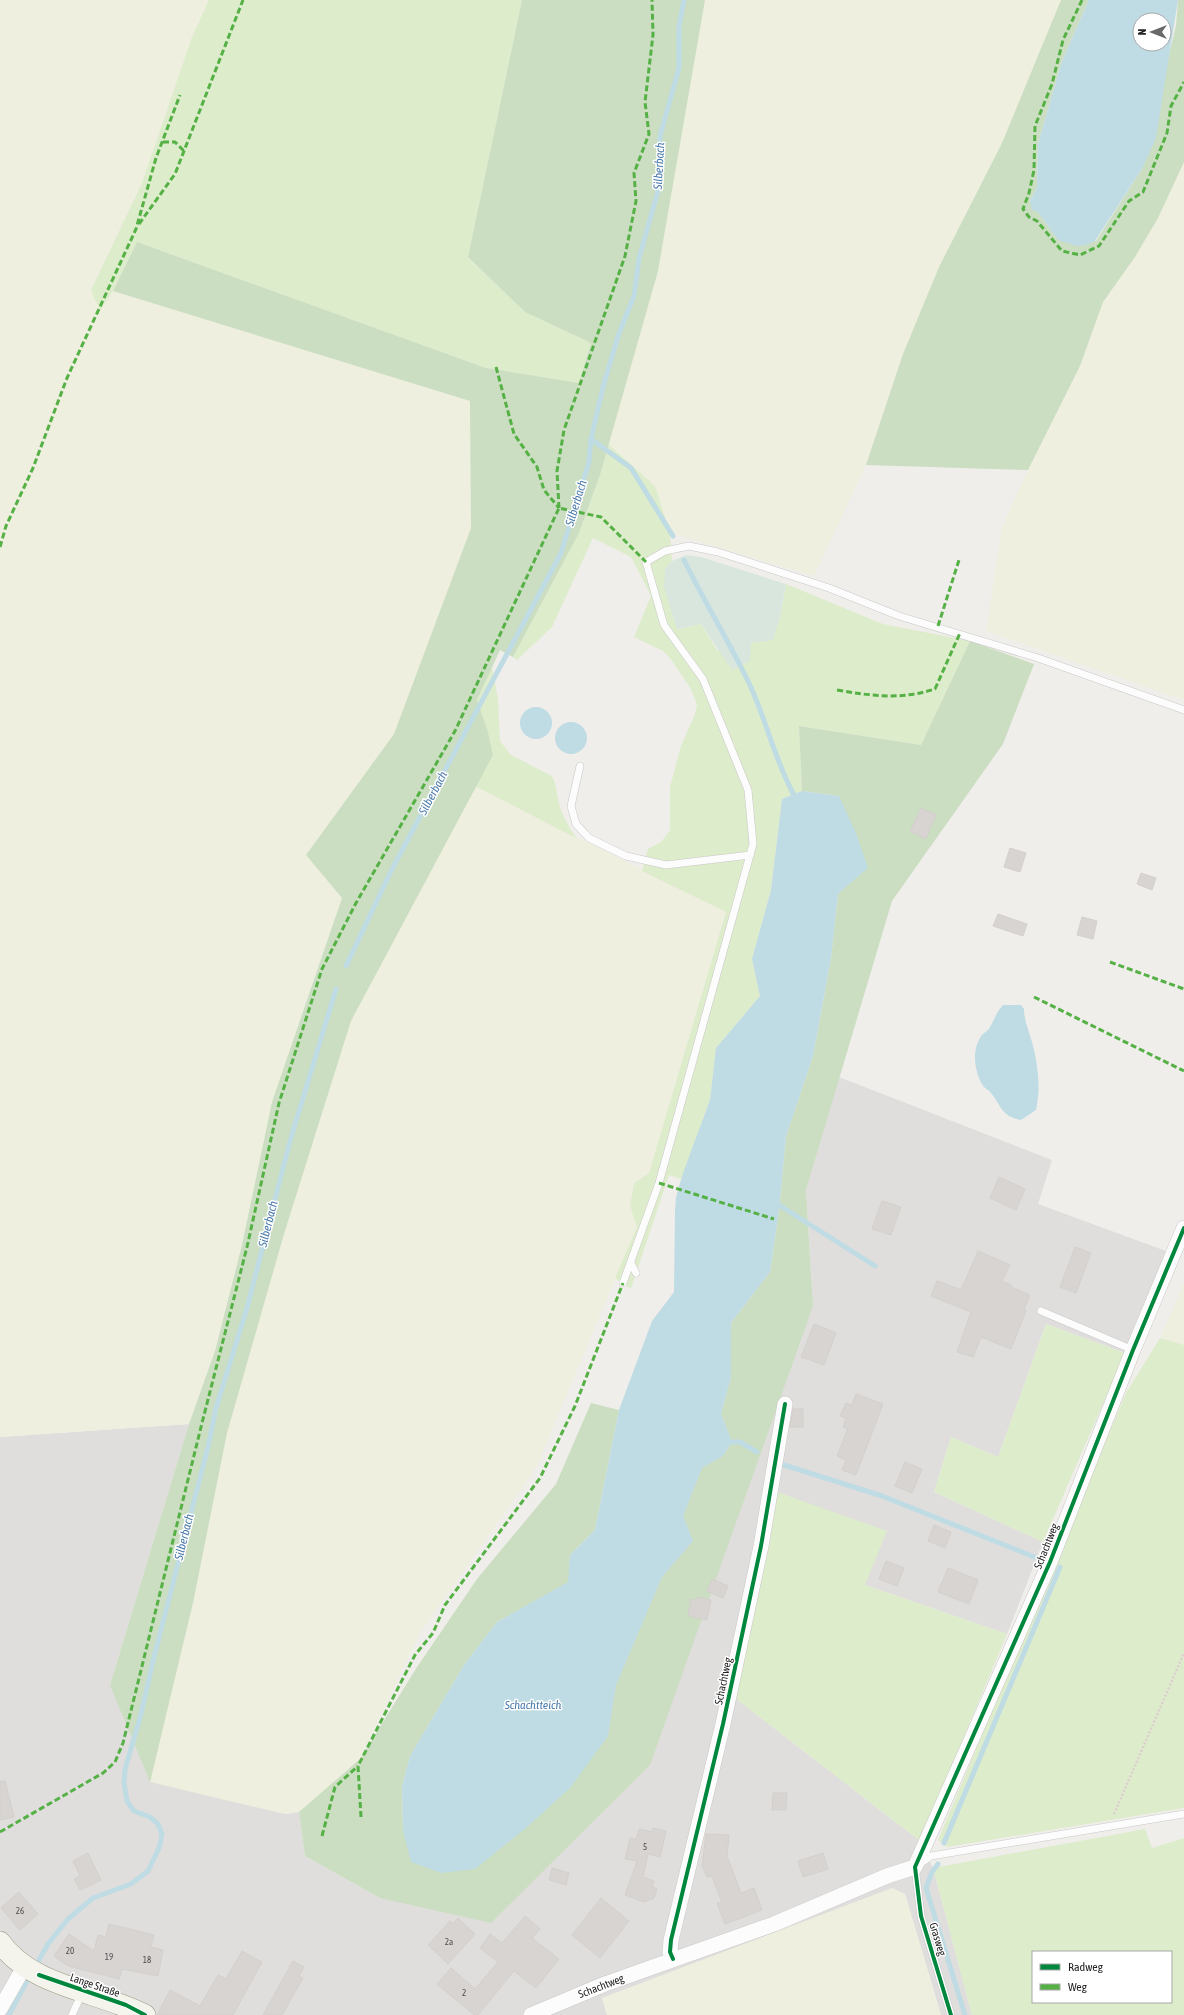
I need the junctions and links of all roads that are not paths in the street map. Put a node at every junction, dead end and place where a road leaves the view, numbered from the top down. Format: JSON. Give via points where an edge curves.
{"nodes":[{"id":1,"x":1184,"y":710,"type":"edge"},
{"id":2,"x":580,"y":766,"type":"dead end"},
{"id":3,"x":750,"y":855,"type":"junction"},
{"id":4,"x":1184,"y":1228,"type":"edge"},
{"id":5,"x":631,"y":1263,"type":"junction"},
{"id":6,"x":636,"y":1274,"type":"dead end"},
{"id":7,"x":623,"y":1283,"type":"dead end"},
{"id":8,"x":1040,"y":1311,"type":"dead end"},
{"id":9,"x":1133,"y":1350,"type":"junction"},
{"id":10,"x":785,"y":1404,"type":"dead end"},
{"id":11,"x":1184,"y":1814,"type":"edge"},
{"id":12,"x":915,"y":1867,"type":"junction"},
{"id":13,"x":0,"y":1942,"type":"edge"},
{"id":14,"x":673,"y":1959,"type":"junction"},
{"id":15,"x":30,"y":1970,"type":"junction"},
{"id":16,"x":83,"y":1991,"type":"junction"},
{"id":17,"x":0,"y":2009,"type":"edge"},
{"id":18,"x":72,"y":2015,"type":"edge"},
{"id":19,"x":146,"y":2015,"type":"edge"},
{"id":20,"x":530,"y":2015,"type":"edge"},
{"id":21,"x":951,"y":2015,"type":"edge"}],
"edges":[{"from":1,"to":3,"type":"lane","via":[[1038,658],[899,616],[829,588],[718,552],[689,546],[665,551],[646,562],[664,625],[703,679],[748,790],[753,844]]},
{"from":2,"to":3,"type":"lane","via":[[571,806],[576,824],[589,838],[626,856],[666,865]]},
{"from":3,"to":5,"type":"lane","via":[[659,1183]]},
{"from":4,"to":9,"type":"street","name":"Schachtweg"},
{"from":5,"to":6,"type":"lane"},
{"from":5,"to":7,"type":"lane"},
{"from":8,"to":9,"type":"lane"},
{"from":9,"to":12,"type":"street","name":"Schachtweg","via":[[1050,1562]]},
{"from":10,"to":14,"type":"street","name":"Schachtweg","via":[[760,1554],[724,1724],[672,1940],[670,1952]]},
{"from":11,"to":12,"type":"lane","via":[[931,1856]]},
{"from":12,"to":14,"type":"street","name":"Schachtweg","via":[[887,1876],[774,1924]]},
{"from":12,"to":21,"type":"lane","name":"Grasweg","via":[[921,1916]]},
{"from":13,"to":15,"type":"street","name":"Lange Straße","via":[[9,1955]]},
{"from":14,"to":20,"type":"street","name":"Schachtweg"},
{"from":15,"to":16,"type":"street","name":"Lange Straße"},
{"from":15,"to":17,"type":"street"},
{"from":16,"to":18,"type":"lane"},
{"from":16,"to":19,"type":"street","name":"Lange Straße","via":[[126,2005]]}]}
